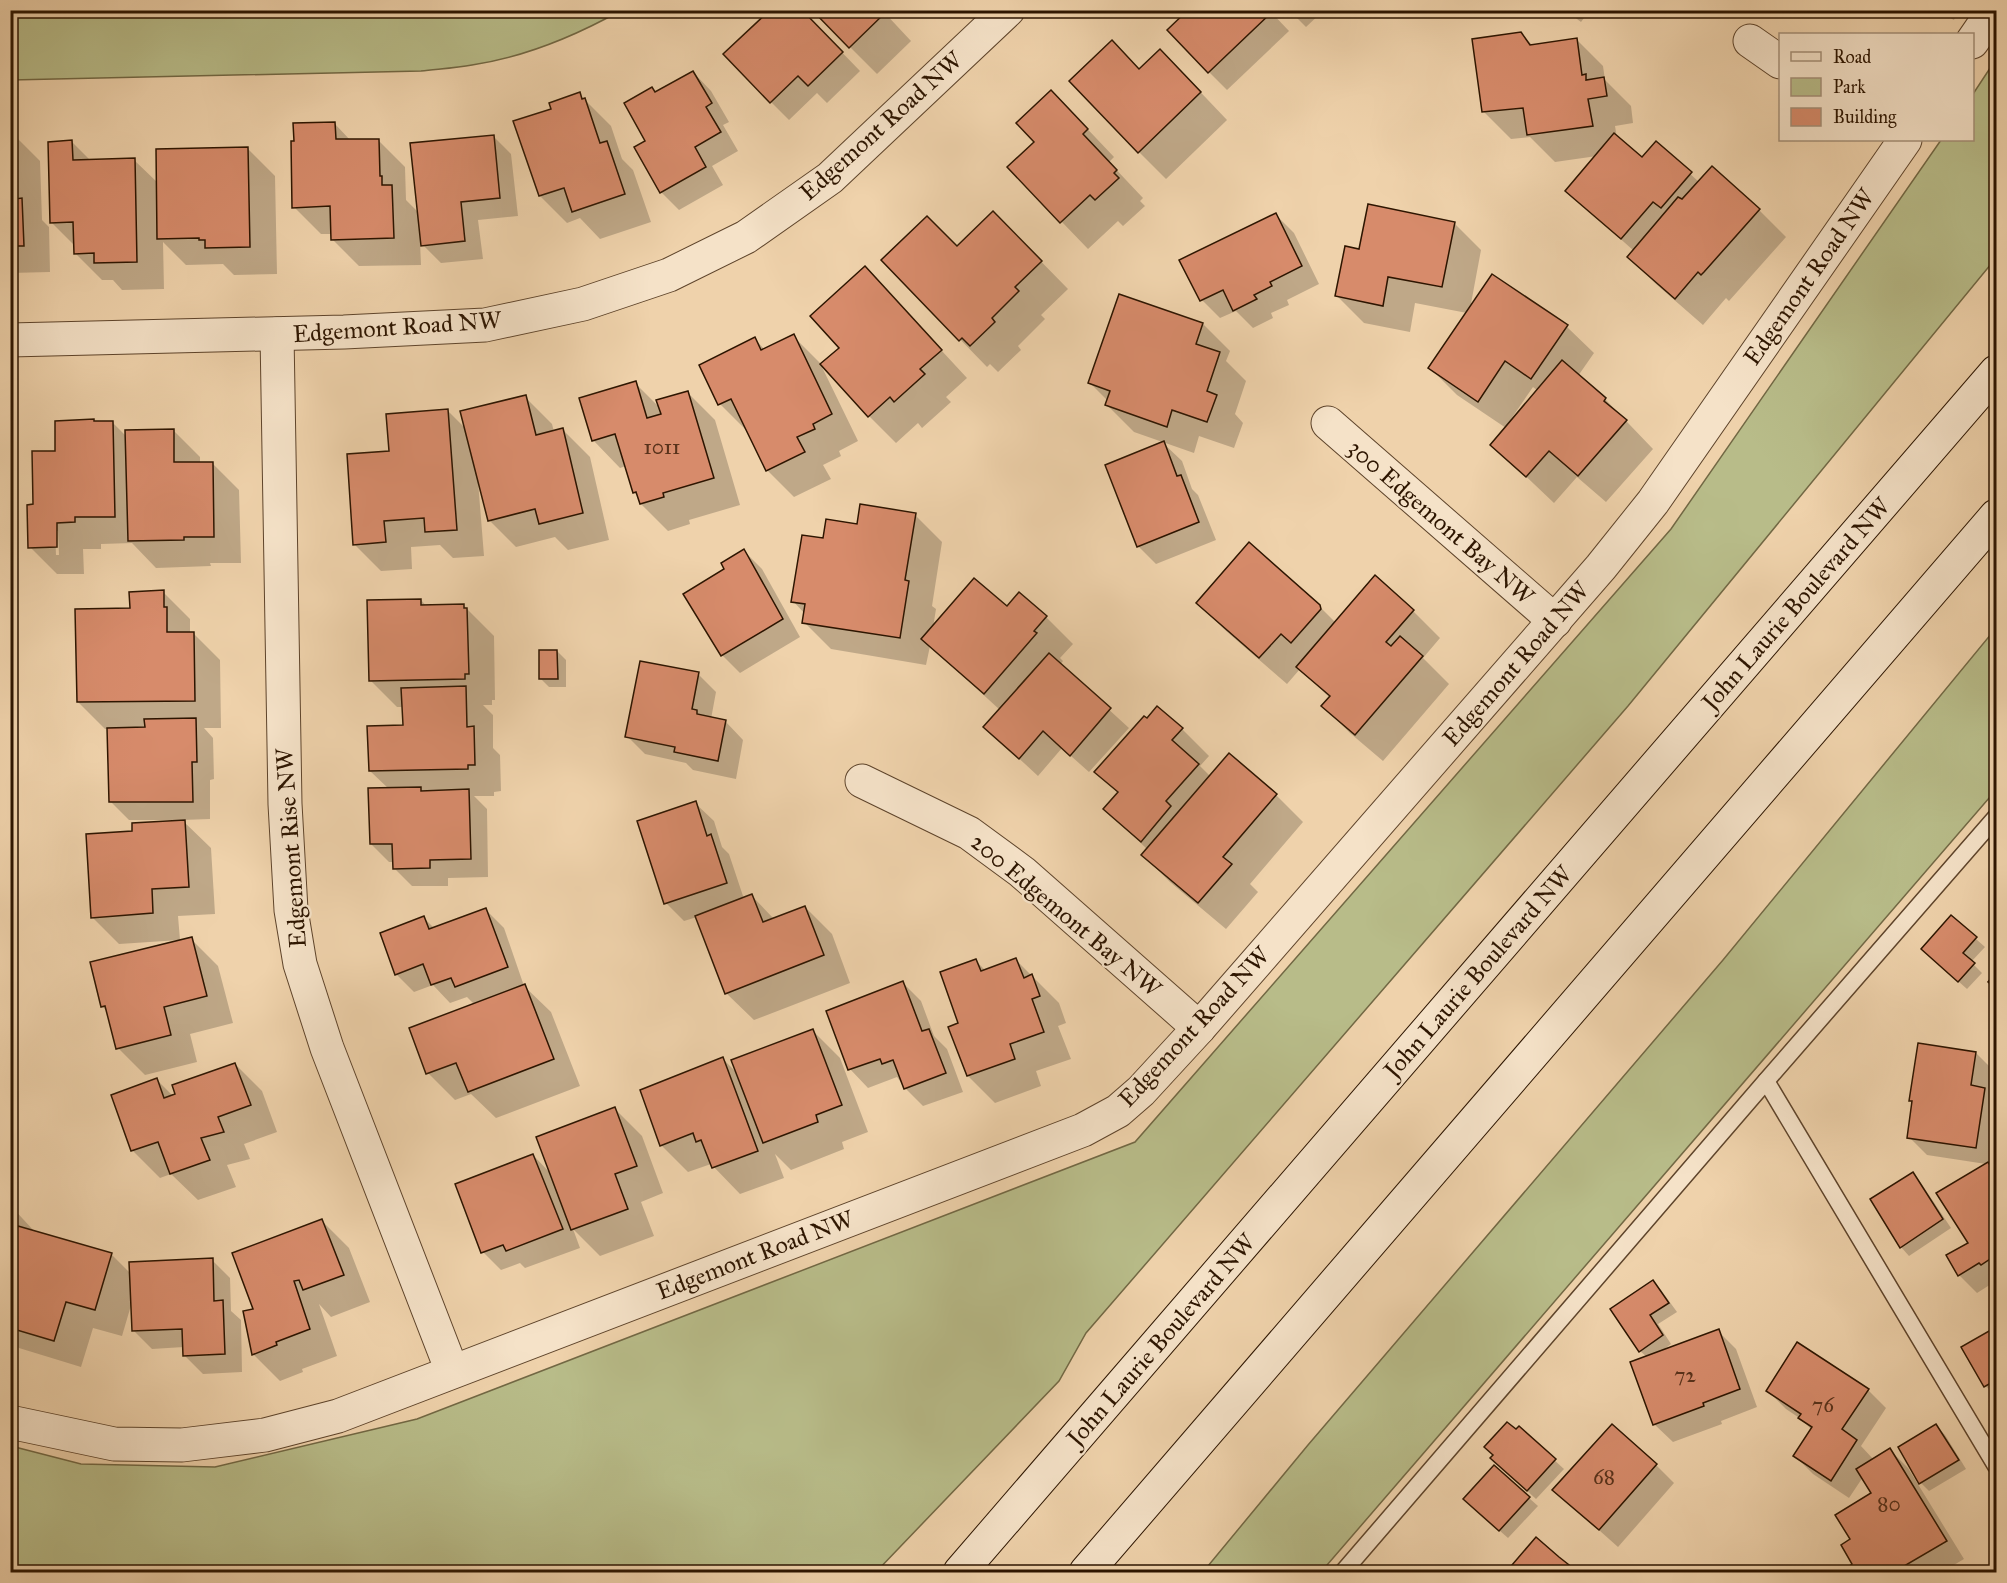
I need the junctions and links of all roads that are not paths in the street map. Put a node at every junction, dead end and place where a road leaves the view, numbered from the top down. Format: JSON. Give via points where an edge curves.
{"nodes":[{"id":1,"x":1008,"y":10,"type":"edge"},
{"id":2,"x":1994,"y":10,"type":"edge"},
{"id":3,"x":1974,"y":39,"type":"edge"},
{"id":4,"x":1750,"y":41,"type":"dead end"},
{"id":5,"x":1779,"y":61,"type":"edge"},
{"id":6,"x":1899,"y":142,"type":"edge"},
{"id":7,"x":277,"y":334,"type":"junction"},
{"id":8,"x":10,"y":340,"type":"edge"},
{"id":9,"x":1996,"y":372,"type":"edge"},
{"id":10,"x":1328,"y":423,"type":"dead end"},
{"id":11,"x":1996,"y":516,"type":"edge"},
{"id":12,"x":1555,"y":621,"type":"junction"},
{"id":13,"x":862,"y":781,"type":"dead end"},
{"id":14,"x":1996,"y":817,"type":"edge"},
{"id":15,"x":1199,"y":1028,"type":"junction"},
{"id":16,"x":1766,"y":1081,"type":"junction"},
{"id":17,"x":452,"y":1371,"type":"junction"},
{"id":18,"x":10,"y":1422,"type":"edge"},
{"id":19,"x":1996,"y":1466,"type":"edge"},
{"id":20,"x":960,"y":1572,"type":"edge"},
{"id":21,"x":1086,"y":1572,"type":"edge"},
{"id":22,"x":1343,"y":1572,"type":"edge"}],
"edges":[{"from":1,"to":7,"type":"street","name":"Edgemont Road NW","via":[[830,178],[746,237],[669,275],[583,304],[484,325]]},
{"from":2,"to":3,"type":"street"},
{"from":4,"to":5,"type":"street"},
{"from":6,"to":12,"type":"street","name":"Edgemont Road NW","via":[[1653,502]]},
{"from":7,"to":8,"type":"street","name":"Edgemont Road NW"},
{"from":7,"to":17,"type":"street","name":"Edgemont Rise NW","via":[[285,804],[291,910],[300,964],[327,1048]]},
{"from":9,"to":20,"type":"street","name":"John Laurie Boulevard NW"},
{"from":10,"to":12,"type":"street","name":"300 Edgemont Bay NW"},
{"from":11,"to":21,"type":"street"},
{"from":12,"to":15,"type":"street","name":"Edgemont Road NW"},
{"from":13,"to":15,"type":"street","name":"200 Edgemont Bay NW","via":[[969,833],[1022,872]]},
{"from":14,"to":16,"type":"lane"},
{"from":15,"to":17,"type":"street","name":"Edgemont Road NW","via":[[1141,1091],[1118,1111],[1083,1130]]},
{"from":16,"to":19,"type":"lane"},
{"from":16,"to":22,"type":"lane"},
{"from":17,"to":18,"type":"street","name":"Edgemont Road NW","via":[[338,1416],[265,1435],[224,1440],[114,1443]]}]}
